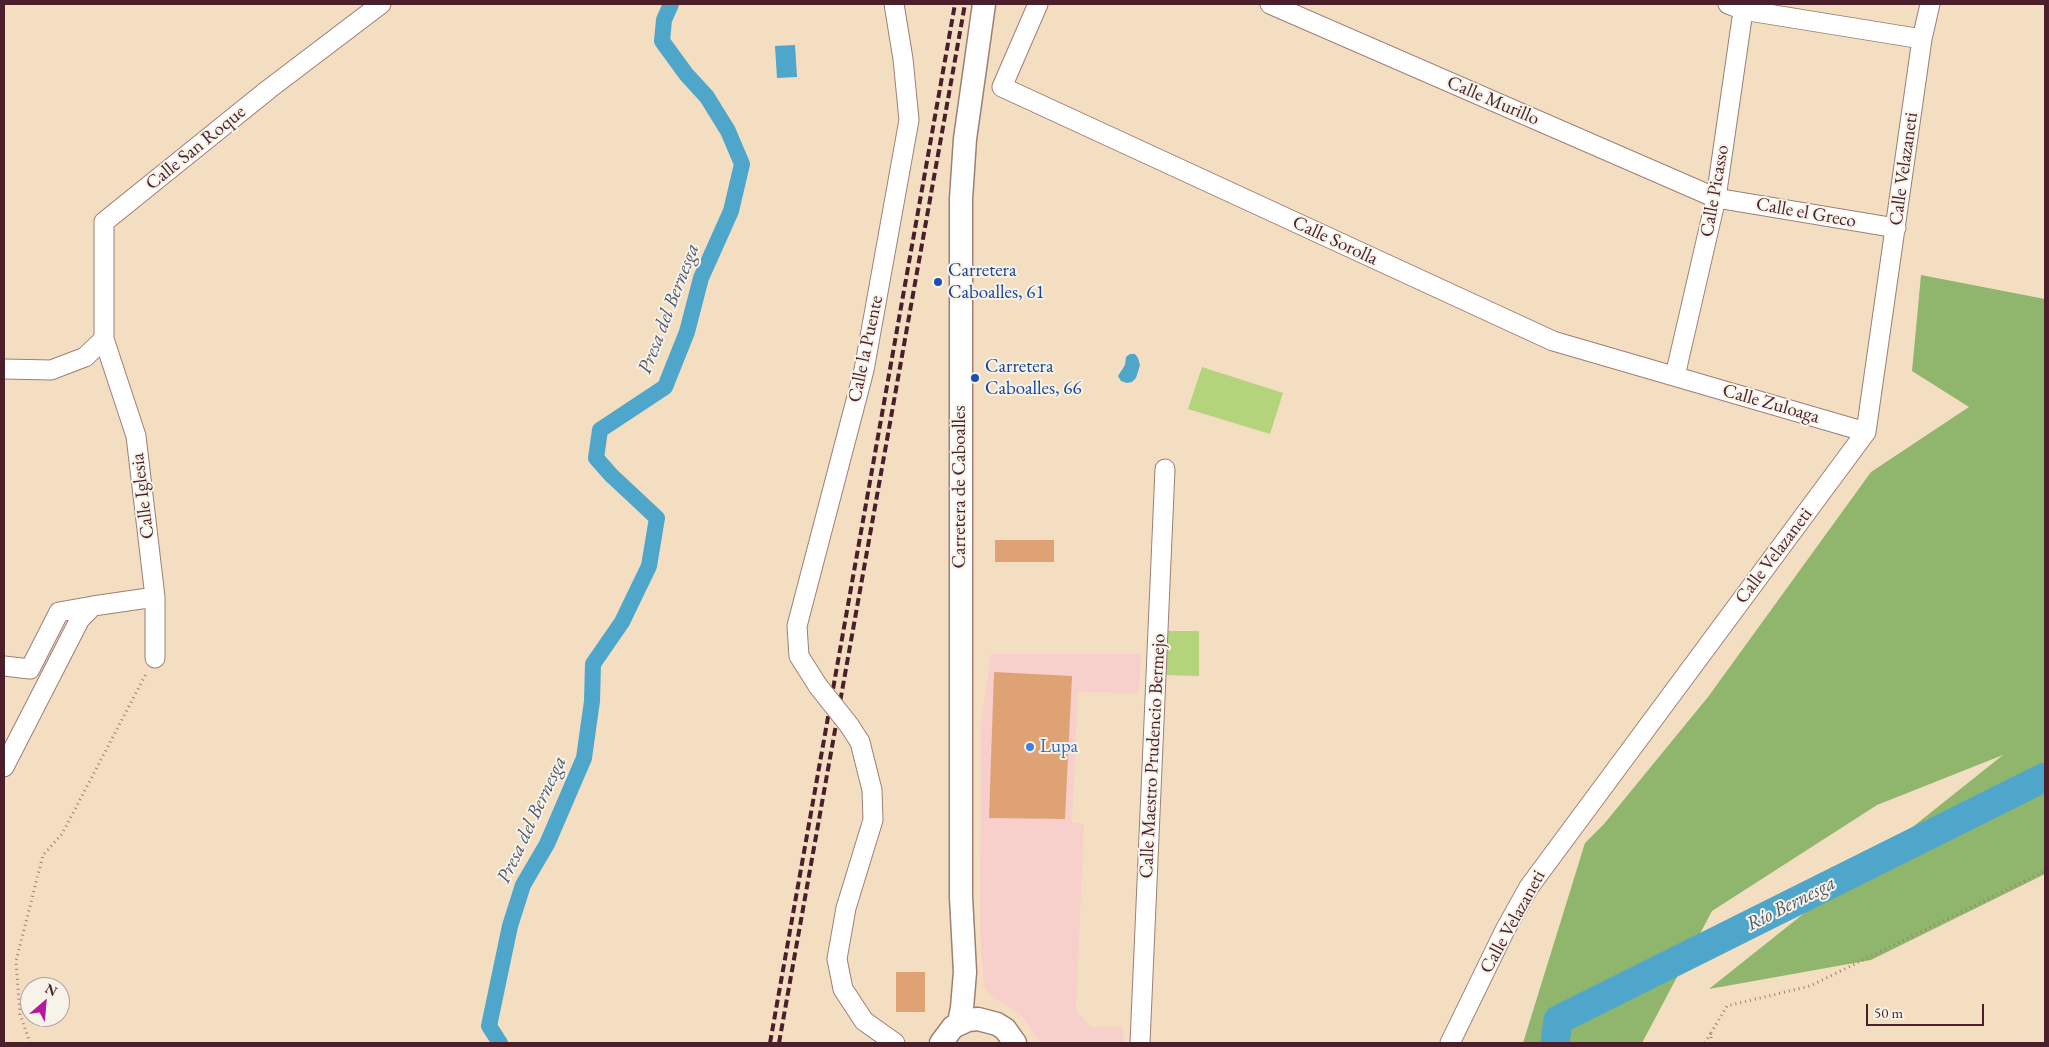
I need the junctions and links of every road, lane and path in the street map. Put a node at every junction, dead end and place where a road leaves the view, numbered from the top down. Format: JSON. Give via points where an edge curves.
{"nodes":[{"id":1,"x":381,"y":4,"type":"edge"},
{"id":2,"x":894,"y":4,"type":"edge"},
{"id":3,"x":1038,"y":4,"type":"edge"},
{"id":4,"x":1270,"y":4,"type":"edge"},
{"id":5,"x":1930,"y":4,"type":"edge"},
{"id":6,"x":1739,"y":6,"type":"edge"},
{"id":7,"x":984,"y":8,"type":"edge"},
{"id":8,"x":1922,"y":39,"type":"junction"},
{"id":9,"x":1716,"y":198,"type":"junction"},
{"id":10,"x":1896,"y":228,"type":"junction"},
{"id":11,"x":104,"y":339,"type":"junction"},
{"id":12,"x":4,"y":369,"type":"edge"},
{"id":13,"x":1675,"y":376,"type":"junction"},
{"id":14,"x":1866,"y":432,"type":"junction"},
{"id":15,"x":1165,"y":469,"type":"dead end"},
{"id":16,"x":155,"y":597,"type":"junction"},
{"id":17,"x":93,"y":606,"type":"junction"},
{"id":18,"x":155,"y":658,"type":"joint"},
{"id":19,"x":4,"y":666,"type":"edge"},
{"id":20,"x":30,"y":669,"type":"junction"},
{"id":21,"x":49,"y":678,"type":"junction"},
{"id":22,"x":4,"y":767,"type":"edge"},
{"id":23,"x":2045,"y":871,"type":"edge"},
{"id":24,"x":965,"y":972,"type":"junction"},
{"id":25,"x":959,"y":1023,"type":"junction"},
{"id":26,"x":997,"y":1024,"type":"junction"},
{"id":27,"x":1711,"y":1033,"type":"junction"},
{"id":28,"x":897,"y":1042,"type":"edge"},
{"id":29,"x":938,"y":1042,"type":"edge"},
{"id":30,"x":30,"y":1043,"type":"edge"},
{"id":31,"x":1015,"y":1043,"type":"edge"},
{"id":32,"x":1140,"y":1043,"type":"edge"},
{"id":33,"x":1450,"y":1043,"type":"edge"},
{"id":34,"x":1705,"y":1043,"type":"edge"},
{"id":35,"x":1711,"y":1043,"type":"edge"}],
"edges":[{"from":1,"to":11,"type":"street","name":"Calle San Roque","via":[[269,88],[104,222]]},
{"from":2,"to":28,"type":"street","name":"Calle la Puente","bridge":true,"via":[[909,120],[864,370],[797,626],[799,656],[860,742],[872,790],[873,820],[846,908],[838,959],[843,988],[864,1021]]},
{"from":3,"to":13,"type":"street","name":"Calle Sorolla","via":[[1002,87],[1553,341]]},
{"from":4,"to":9,"type":"street","name":"Calle Murillo"},
{"from":5,"to":8,"type":"street","name":"Calle Velazaneti"},
{"from":6,"to":8,"type":"street"},
{"from":6,"to":9,"type":"street","name":"Calle Picasso"},
{"from":7,"to":24,"type":"main road","name":"Carretera de Caboalles","via":[[965,139],[961,199],[961,897]]},
{"from":8,"to":10,"type":"street","name":"Calle Velazaneti"},
{"from":9,"to":10,"type":"street","name":"Calle el Greco"},
{"from":9,"to":13,"type":"street","name":"Calle Picasso"},
{"from":10,"to":14,"type":"street","name":"Calle Velazaneti"},
{"from":11,"to":12,"type":"street","via":[[85,357],[51,370]]},
{"from":11,"to":16,"type":"street","name":"Calle Iglesia","via":[[136,436]]},
{"from":13,"to":14,"type":"street","name":"Calle Zuloaga"},
{"from":14,"to":33,"type":"street","name":"Calle Velazaneti","via":[[1529,887]]},
{"from":15,"to":32,"type":"street","name":"Calle Maestro Prudencio Bermejo"},
{"from":16,"to":17,"type":"street"},
{"from":16,"to":18,"type":"street","name":"Calle Iglesia"},
{"from":17,"to":20,"type":"street","via":[[59,612]]},
{"from":17,"to":21,"type":"street","via":[[80,619]]},
{"from":18,"to":30,"type":"path","via":[[62,834],[43,855],[16,961],[20,1014]]},
{"from":19,"to":20,"type":"street"},
{"from":20,"to":21,"type":"street"},
{"from":21,"to":22,"type":"street"},
{"from":23,"to":27,"type":"path","via":[[1810,986],[1728,1006]]},
{"from":24,"to":25,"type":"main road","name":"Carretera de Caboalles"},
{"from":24,"to":26,"type":"main road","name":"Carretera de Caboalles","via":[[977,1002]]},
{"from":25,"to":26,"type":"main road","via":[[978,1019]]},
{"from":25,"to":29,"type":"main road"},
{"from":26,"to":31,"type":"main road","name":"Carretera de Caboalles"},
{"from":27,"to":34,"type":"path"},
{"from":27,"to":35,"type":"path"}]}
